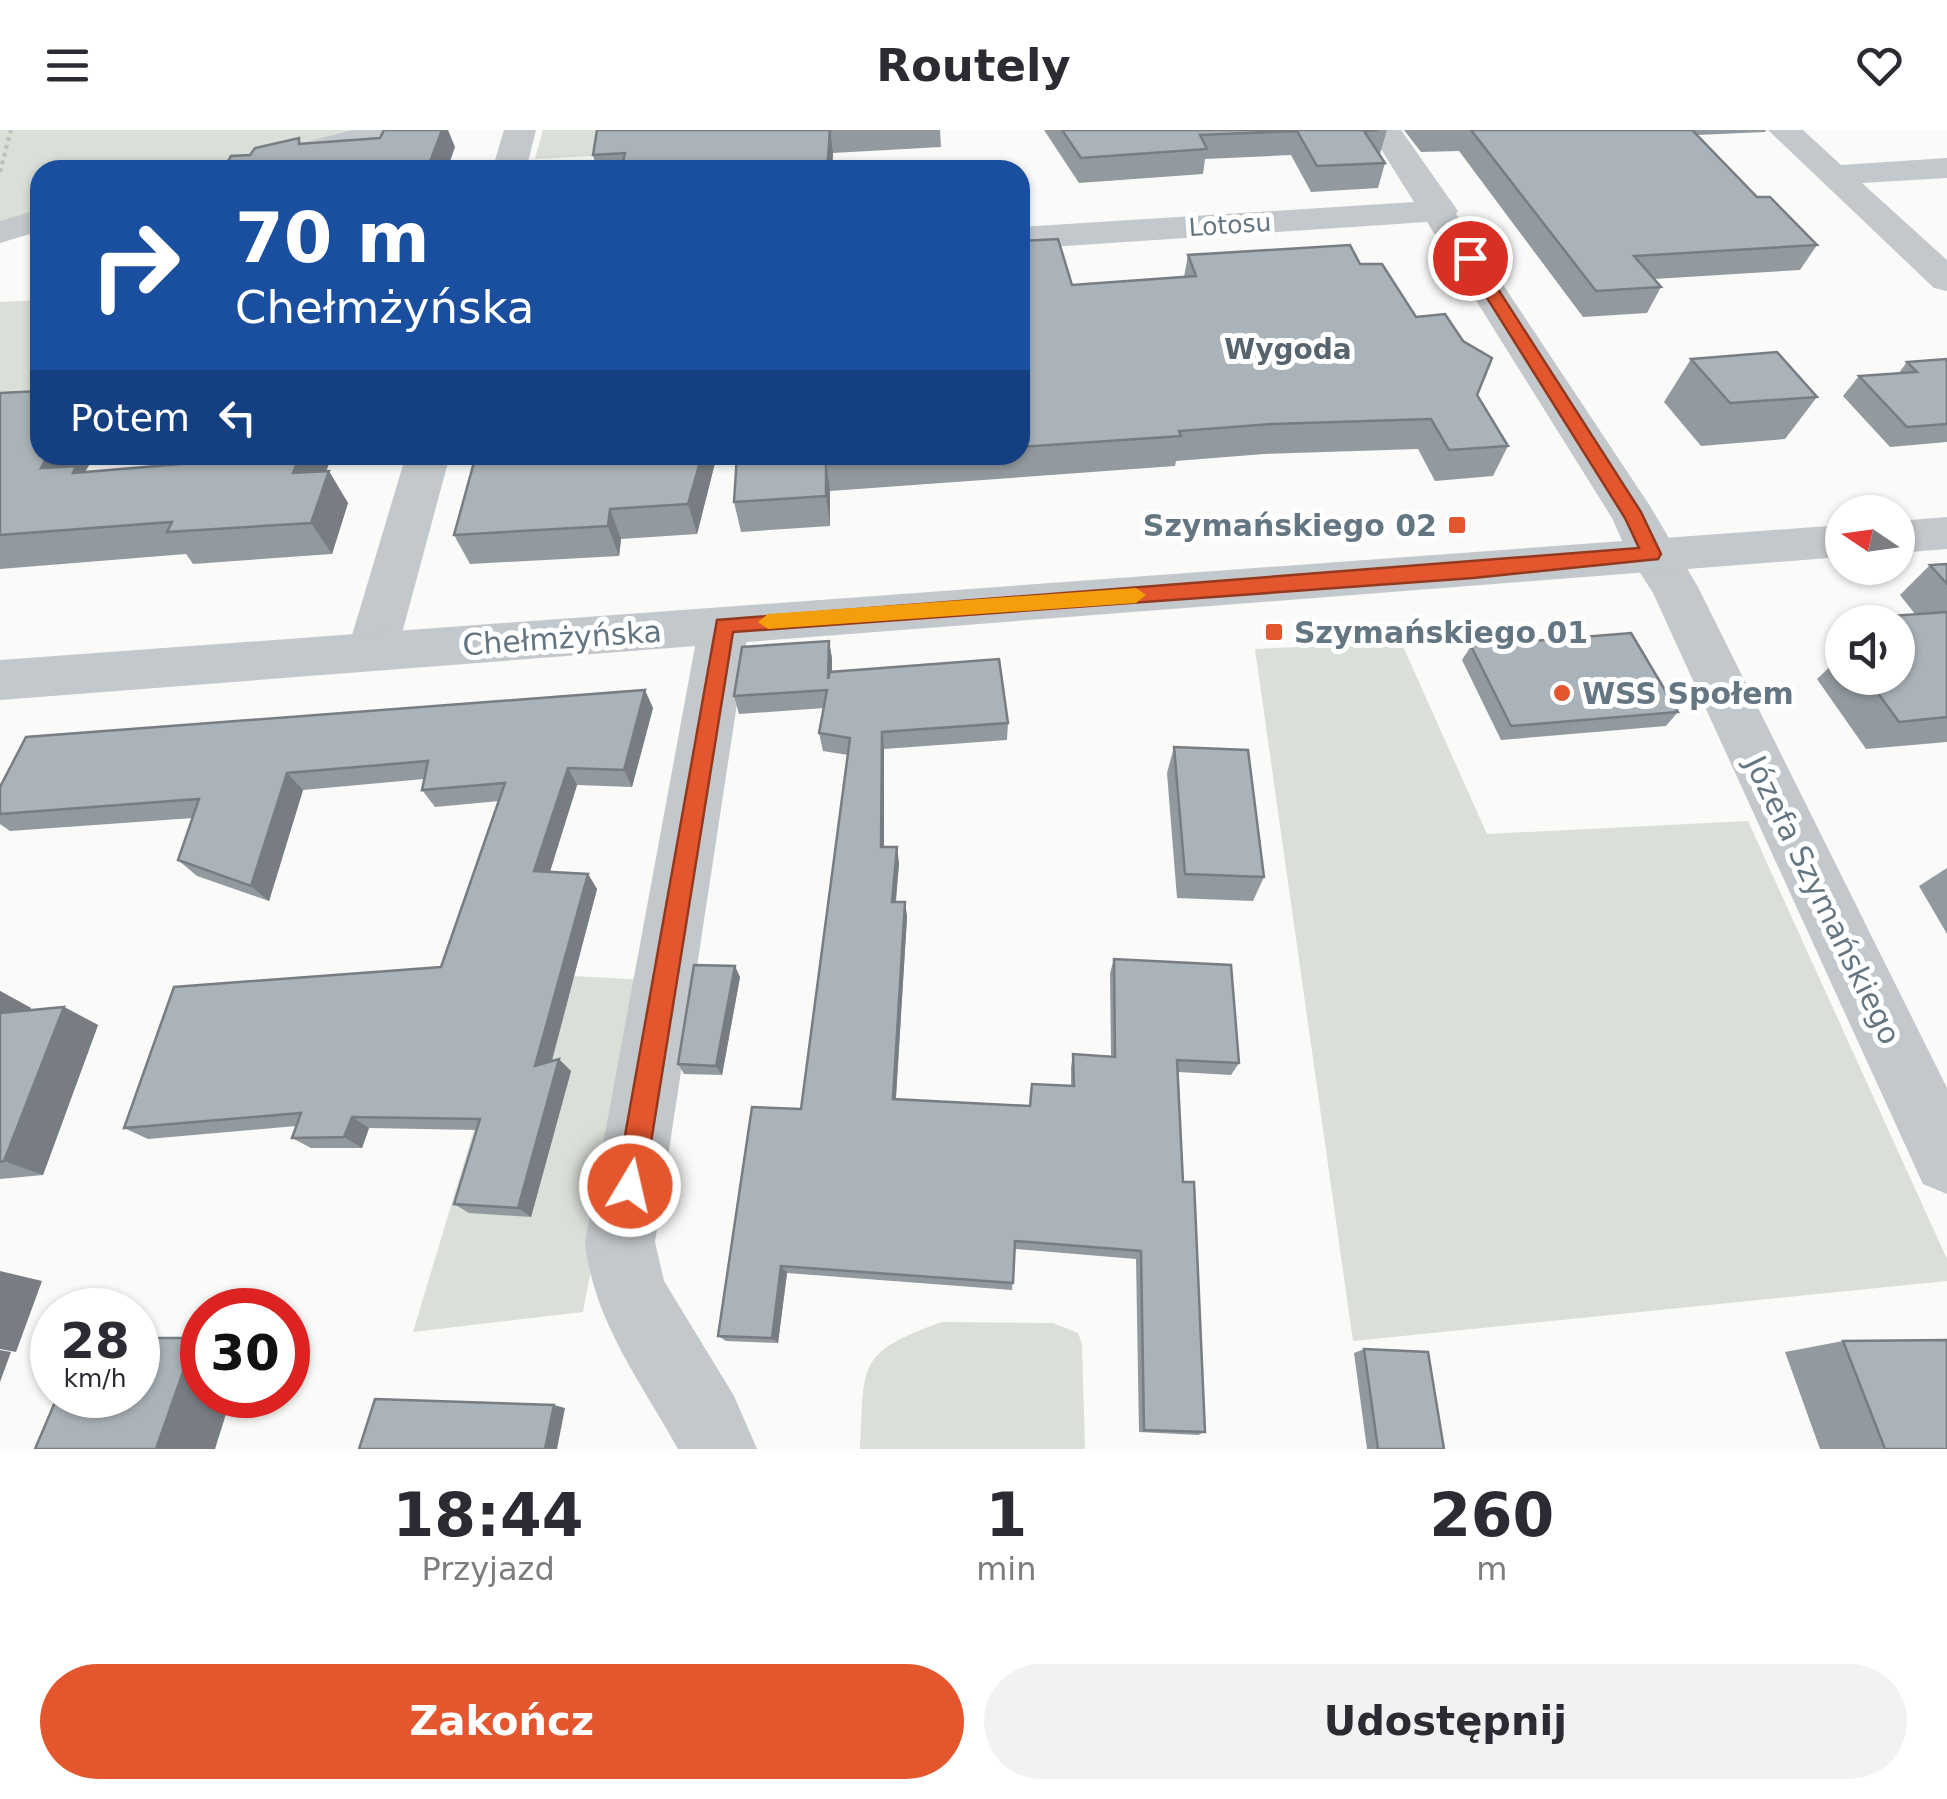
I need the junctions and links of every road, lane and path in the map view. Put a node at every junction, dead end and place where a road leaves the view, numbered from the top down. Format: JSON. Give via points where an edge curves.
{"nodes":[{"id":1,"x":11,"y":130,"type":"edge"},
{"id":2,"x":392,"y":130,"type":"edge"},
{"id":3,"x":520,"y":130,"type":"edge"},
{"id":4,"x":1385,"y":130,"type":"edge"},
{"id":5,"x":1784,"y":130,"type":"edge"},
{"id":6,"x":273,"y":160,"type":"edge"},
{"id":7,"x":512,"y":160,"type":"edge"},
{"id":8,"x":1947,"y":168,"type":"edge"},
{"id":9,"x":0,"y":172,"type":"edge"},
{"id":10,"x":1834,"y":175,"type":"junction"},
{"id":11,"x":1441,"y":211,"type":"junction"},
{"id":12,"x":30,"y":223,"type":"edge"},
{"id":13,"x":0,"y":232,"type":"edge"},
{"id":14,"x":1030,"y":237,"type":"edge"},
{"id":15,"x":1947,"y":280,"type":"edge"},
{"id":16,"x":425,"y":465,"type":"edge"},
{"id":17,"x":1947,"y":533,"type":"edge"},
{"id":18,"x":1915,"y":536,"type":"edge"},
{"id":19,"x":1825,"y":542,"type":"edge"},
{"id":20,"x":1651,"y":554,"type":"junction"},
{"id":21,"x":724,"y":625,"type":"junction"},
{"id":22,"x":372,"y":652,"type":"junction"},
{"id":23,"x":0,"y":680,"type":"edge"},
{"id":24,"x":1947,"y":1160,"type":"edge"},
{"id":25,"x":718,"y":1449,"type":"edge"}],
"edges":[{"from":1,"to":9,"type":"path"},
{"from":2,"to":6,"type":"street"},
{"from":3,"to":7,"type":"street"},
{"from":4,"to":11,"type":"street","name":"Józefa Szymańskiego"},
{"from":5,"to":10,"type":"street"},
{"from":8,"to":10,"type":"street"},
{"from":10,"to":15,"type":"street"},
{"from":11,"to":14,"type":"street","name":"Lotosu"},
{"from":11,"to":20,"type":"street","name":"Józefa Szymańskiego"},
{"from":12,"to":13,"type":"street"},
{"from":16,"to":22,"type":"street"},
{"from":17,"to":18,"type":"street"},
{"from":19,"to":20,"type":"street","name":"Chełmżyńska"},
{"from":20,"to":21,"type":"street","name":"Chełmżyńska"},
{"from":20,"to":24,"type":"street","name":"Józefa Szymańskiego","via":[[1674,587]]},
{"from":21,"to":22,"type":"street","name":"Chełmżyńska"},
{"from":21,"to":25,"type":"street","via":[[620,1242],[628,1291],[705,1415]]},
{"from":22,"to":23,"type":"street","name":"Chełmżyńska"}]}
